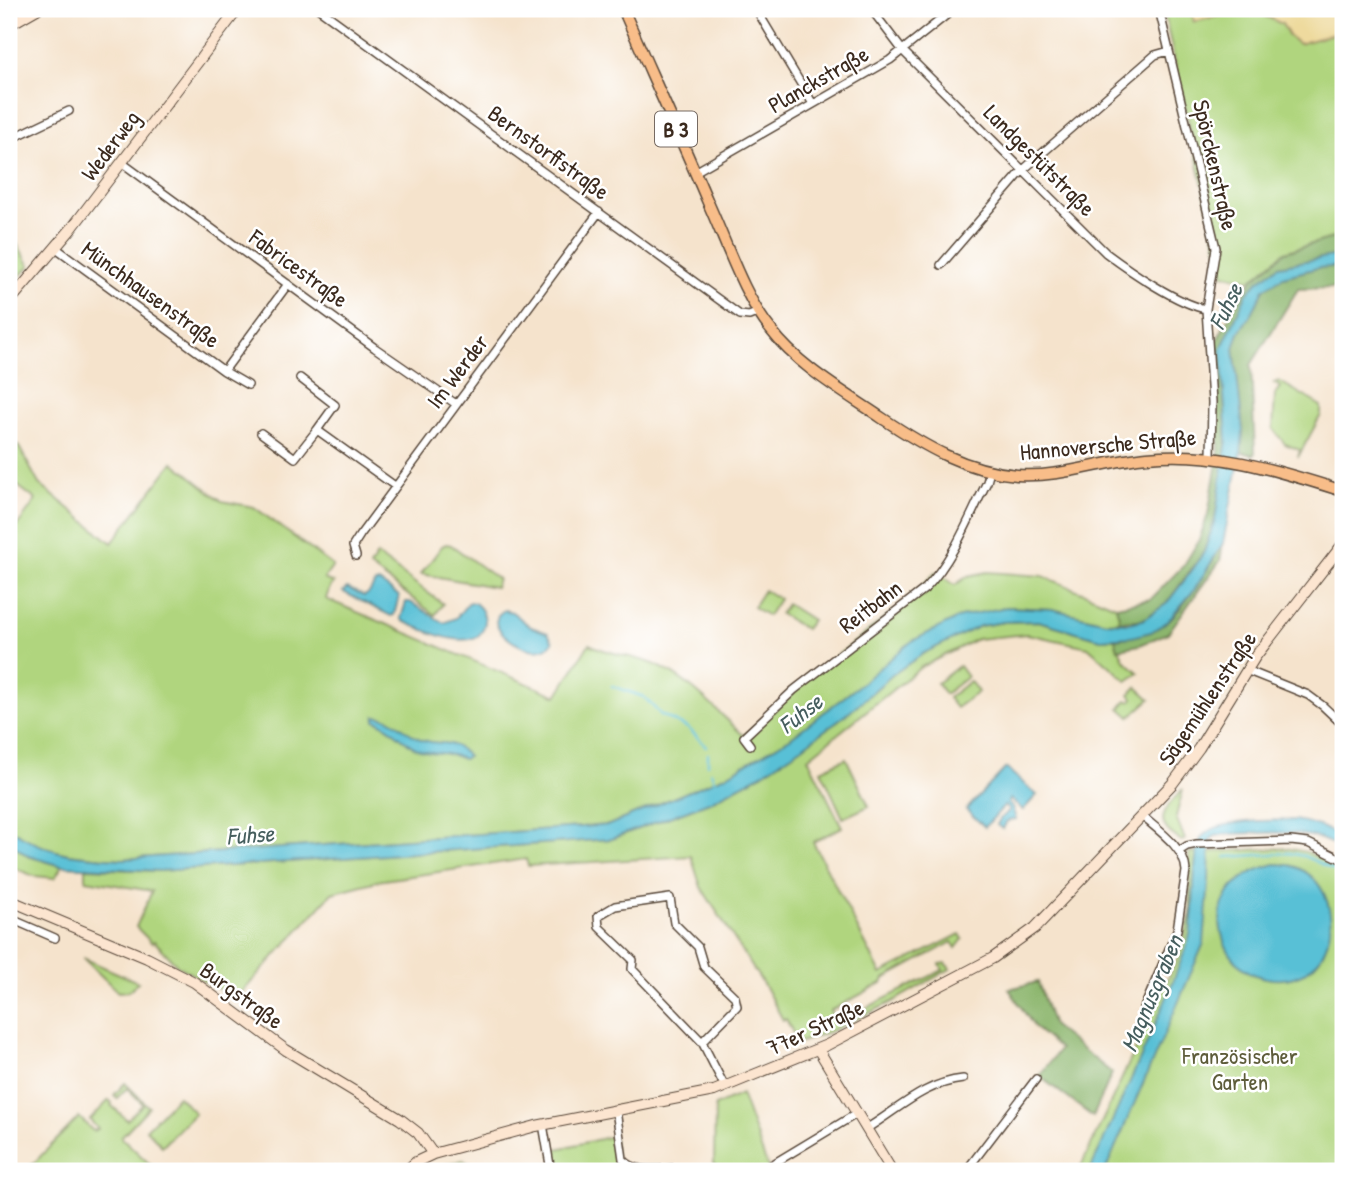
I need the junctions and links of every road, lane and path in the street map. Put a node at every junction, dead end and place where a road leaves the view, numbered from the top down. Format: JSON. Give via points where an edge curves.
{"nodes":[{"id":1,"x":37,"y":9,"type":"edge"},
{"id":2,"x":238,"y":9,"type":"edge"},
{"id":3,"x":318,"y":9,"type":"edge"},
{"id":4,"x":623,"y":9,"type":"edge"},
{"id":5,"x":756,"y":9,"type":"edge"},
{"id":6,"x":871,"y":9,"type":"edge"},
{"id":7,"x":954,"y":9,"type":"edge"},
{"id":8,"x":1159,"y":9,"type":"edge"},
{"id":9,"x":9,"y":25,"type":"edge"},
{"id":10,"x":903,"y":51,"type":"junction"},
{"id":11,"x":1169,"y":51,"type":"junction"},
{"id":12,"x":813,"y":104,"type":"junction"},
{"id":13,"x":69,"y":111,"type":"dead end"},
{"id":14,"x":9,"y":138,"type":"edge"},
{"id":15,"x":121,"y":162,"type":"junction"},
{"id":16,"x":1023,"y":170,"type":"junction"},
{"id":17,"x":695,"y":172,"type":"junction"},
{"id":18,"x":599,"y":212,"type":"junction"},
{"id":19,"x":56,"y":248,"type":"junction"},
{"id":20,"x":941,"y":265,"type":"dead end"},
{"id":21,"x":288,"y":284,"type":"junction"},
{"id":22,"x":9,"y":302,"type":"edge"},
{"id":23,"x":1206,"y":309,"type":"junction"},
{"id":24,"x":759,"y":312,"type":"junction"},
{"id":25,"x":224,"y":371,"type":"junction"},
{"id":26,"x":300,"y":378,"type":"dead end"},
{"id":27,"x":248,"y":385,"type":"dead end"},
{"id":28,"x":456,"y":404,"type":"junction"},
{"id":29,"x":317,"y":430,"type":"junction"},
{"id":30,"x":261,"y":433,"type":"dead end"},
{"id":31,"x":1213,"y":457,"type":"junction"},
{"id":32,"x":990,"y":471,"type":"junction"},
{"id":33,"x":395,"y":486,"type":"junction"},
{"id":34,"x":1343,"y":491,"type":"edge"},
{"id":35,"x":1343,"y":544,"type":"edge"},
{"id":36,"x":356,"y":556,"type":"dead end"},
{"id":37,"x":1246,"y":670,"type":"junction"},
{"id":38,"x":1343,"y":725,"type":"edge"},
{"id":39,"x":750,"y":745,"type":"dead end"},
{"id":40,"x":1142,"y":816,"type":"junction"},
{"id":41,"x":1181,"y":854,"type":"junction"},
{"id":42,"x":1343,"y":860,"type":"edge"},
{"id":43,"x":1094,"y":866,"type":"joint"},
{"id":44,"x":9,"y":900,"type":"edge"},
{"id":45,"x":9,"y":918,"type":"edge"},
{"id":46,"x":55,"y":938,"type":"dead end"},
{"id":47,"x":1144,"y":1008,"type":"dead end"},
{"id":48,"x":702,"y":1042,"type":"junction"},
{"id":49,"x":818,"y":1049,"type":"junction"},
{"id":50,"x":963,"y":1079,"type":"dead end"},
{"id":51,"x":1036,"y":1079,"type":"dead end"},
{"id":52,"x":725,"y":1087,"type":"junction"},
{"id":53,"x":616,"y":1110,"type":"junction"},
{"id":54,"x":856,"y":1114,"type":"junction"},
{"id":55,"x":543,"y":1124,"type":"junction"},
{"id":56,"x":866,"y":1129,"type":"junction"},
{"id":57,"x":433,"y":1154,"type":"junction"},
{"id":58,"x":768,"y":1167,"type":"dead end"},
{"id":59,"x":406,"y":1171,"type":"edge"},
{"id":60,"x":551,"y":1171,"type":"edge"},
{"id":61,"x":680,"y":1171,"type":"edge"},
{"id":62,"x":892,"y":1171,"type":"edge"},
{"id":63,"x":966,"y":1171,"type":"edge"}],
"edges":[{"from":1,"to":9,"type":"street"},
{"from":2,"to":15,"type":"street","name":"Wederweg"},
{"from":3,"to":18,"type":"street","name":"Bernstorffstraße"},
{"from":4,"to":17,"type":"main road","number":"B 3"},
{"from":5,"to":12,"type":"street"},
{"from":6,"to":10,"type":"street","name":"Landgestütstraße"},
{"from":7,"to":10,"type":"street","name":"Planckstraße"},
{"from":8,"to":11,"type":"street","name":"Spörckenstraße"},
{"from":10,"to":12,"type":"street","name":"Planckstraße"},
{"from":10,"to":16,"type":"street","name":"Landgestütstraße"},
{"from":11,"to":16,"type":"street","via":[[1155,55]]},
{"from":11,"to":23,"type":"street","name":"Spörckenstraße","via":[[1216,248]]},
{"from":12,"to":17,"type":"street","name":"Planckstraße"},
{"from":13,"to":14,"type":"street"},
{"from":15,"to":19,"type":"street","name":"Wederweg"},
{"from":15,"to":21,"type":"street","name":"Fabricestraße"},
{"from":16,"to":20,"type":"street"},
{"from":16,"to":23,"type":"street","name":"Landgestütstraße","via":[[1118,262],[1192,307]]},
{"from":17,"to":24,"type":"main road","number":"B 3"},
{"from":18,"to":24,"type":"street","name":"Bernstorffstraße","via":[[740,315]]},
{"from":18,"to":28,"type":"street","name":"Im Werder"},
{"from":19,"to":22,"type":"street","name":"Wederweg"},
{"from":19,"to":25,"type":"street","name":"Münchhausenstraße"},
{"from":21,"to":25,"type":"street","name":"Münchhausenstraße"},
{"from":21,"to":28,"type":"street","name":"Fabricestraße"},
{"from":23,"to":31,"type":"street","name":"Spörckenstraße"},
{"from":24,"to":32,"type":"main road","name":"Hannoversche Straße","number":"B 3","via":[[785,346],[861,404],[923,444]]},
{"from":25,"to":27,"type":"street","name":"Münchhausenstraße"},
{"from":26,"to":29,"type":"street","via":[[335,405]]},
{"from":28,"to":33,"type":"street","name":"Im Werder"},
{"from":29,"to":30,"type":"street","via":[[295,458]]},
{"from":29,"to":33,"type":"street"},
{"from":31,"to":32,"type":"main road","name":"Hannoversche Straße","number":"B 3","via":[[1145,457],[1039,474]]},
{"from":31,"to":34,"type":"main road","name":"Hannoversche Straße"},
{"from":32,"to":39,"type":"street","name":"Reitbahn","via":[[937,576],[794,690],[744,737]]},
{"from":33,"to":36,"type":"street","name":"Im Werder","via":[[353,546]]},
{"from":35,"to":37,"type":"street","name":"Sägemühlenstraße"},
{"from":37,"to":38,"type":"street","via":[[1308,695]]},
{"from":37,"to":40,"type":"street","name":"Sägemühlenstraße","via":[[1199,748]]},
{"from":40,"to":41,"type":"street"},
{"from":40,"to":43,"type":"street","name":"Sägemühlenstraße"},
{"from":41,"to":42,"type":"street","via":[[1187,846],[1199,844],[1291,841],[1308,843]]},
{"from":41,"to":47,"type":"street","via":[[1186,871],[1177,930]]},
{"from":43,"to":49,"type":"street","name":"77er Straße","via":[[1035,928],[993,958]]},
{"from":44,"to":57,"type":"street","name":"Burgstraße","via":[[194,982],[286,1051],[400,1119]]},
{"from":45,"to":46,"type":"street"},
{"from":48,"to":48,"type":"street","via":[[632,968],[633,960],[598,927],[598,916],[615,906],[670,898],[674,923],[698,947],[704,967],[735,997],[737,1006]]},
{"from":48,"to":52,"type":"street"},
{"from":49,"to":52,"type":"street","name":"77er Straße"},
{"from":49,"to":54,"type":"street"},
{"from":50,"to":56,"type":"street","via":[[925,1089]]},
{"from":51,"to":63,"type":"street"},
{"from":52,"to":53,"type":"street","name":"77er Straße","via":[[696,1097]]},
{"from":53,"to":55,"type":"street","name":"77er Straße"},
{"from":53,"to":61,"type":"street","via":[[623,1159],[628,1165]]},
{"from":54,"to":56,"type":"street"},
{"from":54,"to":58,"type":"street"},
{"from":55,"to":57,"type":"street","name":"77er Straße"},
{"from":55,"to":60,"type":"street"},
{"from":56,"to":62,"type":"street"},
{"from":57,"to":59,"type":"street","name":"77er Straße"}]}
